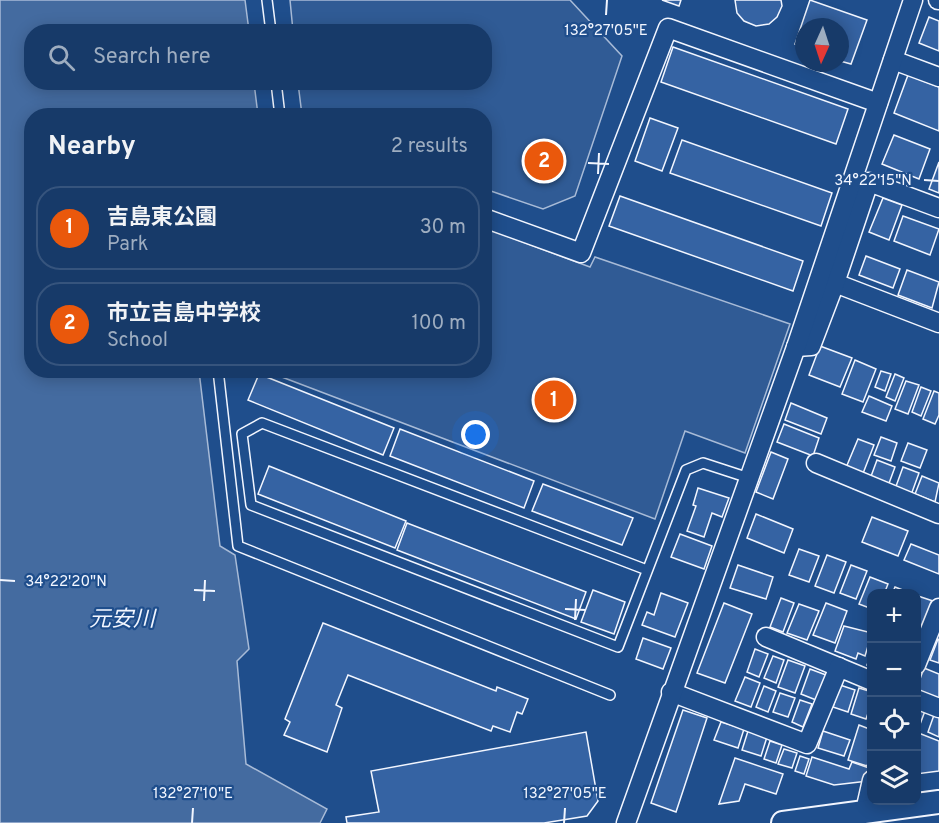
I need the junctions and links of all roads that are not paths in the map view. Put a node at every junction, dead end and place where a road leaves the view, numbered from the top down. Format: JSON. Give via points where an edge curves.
{"nodes":[{"id":1,"x":267,"y":0,"type":"edge"},
{"id":2,"x":913,"y":0,"type":"edge"},
{"id":3,"x":270,"y":24,"type":"edge"},
{"id":4,"x":893,"y":60,"type":"junction"},
{"id":5,"x":939,"y":77,"type":"edge"},
{"id":6,"x":277,"y":90,"type":"edge"},
{"id":7,"x":878,"y":103,"type":"junction"},
{"id":8,"x":279,"y":108,"type":"edge"},
{"id":9,"x":939,"y":208,"type":"edge"},
{"id":10,"x":492,"y":221,"type":"edge"},
{"id":11,"x":836,"y":283,"type":"junction"},
{"id":12,"x":939,"y":323,"type":"edge"},
{"id":13,"x":796,"y":347,"type":"junction"},
{"id":14,"x":219,"y":378,"type":"edge"},
{"id":15,"x":816,"y":463,"type":"dead end"},
{"id":16,"x":749,"y":478,"type":"junction"},
{"id":17,"x":939,"y":514,"type":"edge"},
{"id":18,"x":647,"y":570,"type":"junction"},
{"id":19,"x":939,"y":608,"type":"edge"},
{"id":20,"x":766,"y":637,"type":"dead end"},
{"id":21,"x":921,"y":653,"type":"edge"},
{"id":22,"x":839,"y":667,"type":"junction"},
{"id":23,"x":867,"y":679,"type":"edge"},
{"id":24,"x":671,"y":692,"type":"junction"},
{"id":25,"x":610,"y":695,"type":"dead end"},
{"id":26,"x":921,"y":701,"type":"edge"},
{"id":27,"x":939,"y":708,"type":"edge"},
{"id":28,"x":867,"y":802,"type":"edge"},
{"id":29,"x":939,"y":802,"type":"edge"},
{"id":30,"x":865,"y":811,"type":"junction"},
{"id":31,"x":626,"y":823,"type":"edge"},
{"id":32,"x":783,"y":823,"type":"edge"}],
"edges":[{"from":1,"to":3,"type":"lane"},
{"from":2,"to":4,"type":"street"},
{"from":4,"to":5,"type":"street"},
{"from":4,"to":7,"type":"street"},
{"from":6,"to":8,"type":"lane"},
{"from":7,"to":10,"type":"street","via":[[668,28],[581,253]]},
{"from":7,"to":13,"type":"street"},
{"from":9,"to":11,"type":"street","via":[[869,182]]},
{"from":11,"to":12,"type":"street"},
{"from":11,"to":13,"type":"street","via":[[811,346]]},
{"from":13,"to":16,"type":"street"},
{"from":14,"to":25,"type":"lane","via":[[238,546]]},
{"from":15,"to":17,"type":"street"},
{"from":16,"to":18,"type":"lane","via":[[703,463],[686,471]]},
{"from":16,"to":24,"type":"street"},
{"from":18,"to":18,"type":"lane","via":[[262,423],[242,434],[251,505],[618,647]]},
{"from":19,"to":21,"type":"street"},
{"from":20,"to":22,"type":"street"},
{"from":22,"to":23,"type":"street"},
{"from":22,"to":24,"type":"street","via":[[807,744]]},
{"from":24,"to":31,"type":"street"},
{"from":26,"to":27,"type":"street"},
{"from":28,"to":30,"type":"street"},
{"from":29,"to":30,"type":"street"},
{"from":30,"to":32,"type":"street"}]}
